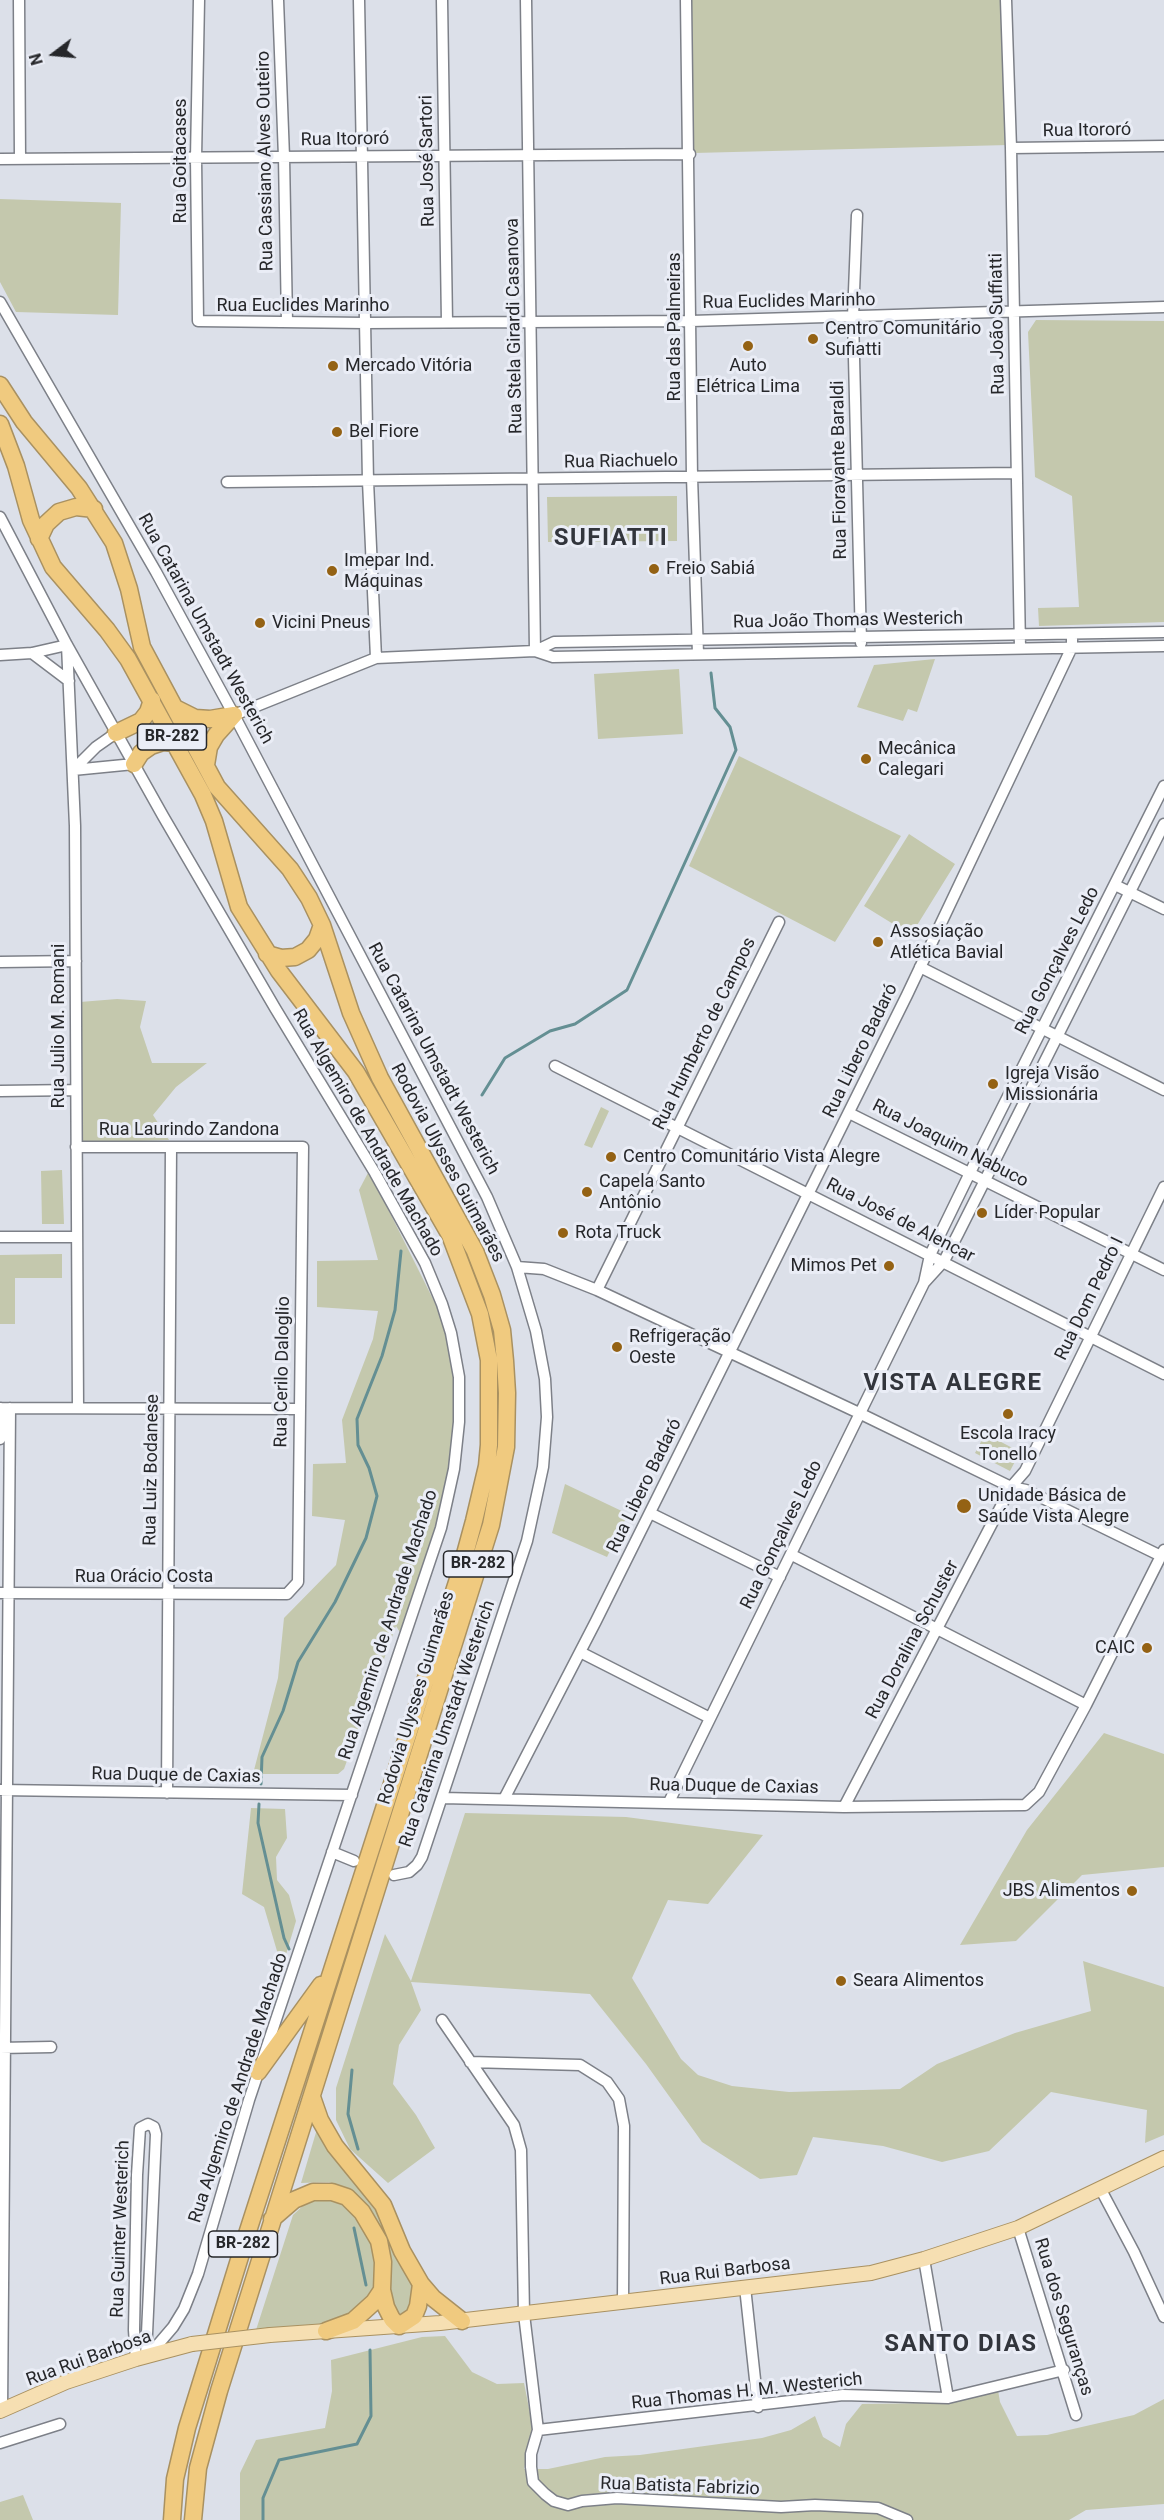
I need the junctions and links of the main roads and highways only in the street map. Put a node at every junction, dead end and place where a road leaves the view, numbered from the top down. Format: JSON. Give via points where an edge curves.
{"nodes":[{"id":1,"x":0,"y":385,"type":"edge"},
{"id":2,"x":0,"y":424,"type":"edge"},
{"id":3,"x":94,"y":509,"type":"junction"},
{"id":4,"x":39,"y":539,"type":"junction"},
{"id":5,"x":152,"y":700,"type":"junction"},
{"id":6,"x":175,"y":708,"type":"junction"},
{"id":7,"x":117,"y":733,"type":"road end"},
{"id":8,"x":175,"y":743,"type":"junction"},
{"id":9,"x":134,"y":764,"type":"road end"},
{"id":10,"x":206,"y":765,"type":"junction"},
{"id":11,"x":322,"y":925,"type":"junction"},
{"id":12,"x":267,"y":954,"type":"junction"},
{"id":13,"x":330,"y":1972,"type":"junction"},
{"id":14,"x":258,"y":2072,"type":"road end"},
{"id":15,"x":312,"y":2097,"type":"junction"},
{"id":16,"x":1164,"y":2158,"type":"edge"},
{"id":17,"x":272,"y":2219,"type":"junction"},
{"id":18,"x":421,"y":2284,"type":"junction"},
{"id":19,"x":382,"y":2290,"type":"junction"},
{"id":20,"x":462,"y":2321,"type":"junction"},
{"id":21,"x":399,"y":2326,"type":"junction"},
{"id":22,"x":326,"y":2331,"type":"junction"},
{"id":23,"x":1,"y":2411,"type":"edge"},
{"id":24,"x":171,"y":2520,"type":"edge"},
{"id":25,"x":193,"y":2520,"type":"edge"}],
"edges":[{"from":1,"to":3,"type":"highway","name":"Rodovia Ulysses Guimarães","number":"BR-282","via":[[24,422]]},
{"from":2,"to":4,"type":"highway","name":"Rodovia Ulysses Guimarães","number":"BR-282"},
{"from":3,"to":4,"type":"highway","via":[[76,507],[59,512],[46,524]]},
{"from":3,"to":6,"type":"highway","name":"Rodovia Ulysses Guimarães","number":"BR-282","via":[[114,543],[142,646]]},
{"from":4,"to":5,"type":"highway","name":"Rodovia Ulysses Guimarães","number":"BR-282","via":[[53,567],[107,630]]},
{"from":5,"to":7,"type":"highway","via":[[141,721]]},
{"from":5,"to":8,"type":"highway","name":"Rodovia Ulysses Guimarães","number":"BR-282"},
{"from":6,"to":10,"type":"highway","name":"Rodovia Ulysses Guimarães","number":"BR-282"},
{"from":6,"to":10,"type":"highway","via":[[195,718],[234,715],[209,747]]},
{"from":8,"to":9,"type":"highway","via":[[151,746]]},
{"from":8,"to":12,"type":"highway","name":"Rodovia Ulysses Guimarães","number":"BR-282","via":[[214,821],[239,907]]},
{"from":10,"to":11,"type":"highway","name":"Rodovia Ulysses Guimarães","number":"BR-282","via":[[217,787],[290,869]]},
{"from":11,"to":12,"type":"highway","via":[[308,950],[295,957]]},
{"from":11,"to":15,"type":"highway","name":"Rodovia Ulysses Guimarães","number":"BR-282","via":[[367,1051],[475,1251],[488,1284],[502,1330],[507,1419],[504,1469],[491,1525]]},
{"from":12,"to":13,"type":"highway","name":"Rodovia Ulysses Guimarães","number":"BR-282","via":[[356,1072],[450,1235],[480,1314],[489,1360],[489,1445],[476,1512],[459,1576]]},
{"from":13,"to":14,"type":"highway"},
{"from":13,"to":24,"type":"highway","name":"Rodovia Ulysses Guimarães","number":"BR-282","via":[[187,2428],[175,2479]]},
{"from":15,"to":17,"type":"highway","name":"Rodovia Ulysses Guimarães","number":"BR-282"},
{"from":15,"to":18,"type":"highway","via":[[335,2146],[383,2205]]},
{"from":16,"to":20,"type":"main road","name":"Rua Rui Barbosa","via":[[1018,2228],[871,2273]]},
{"from":17,"to":19,"type":"highway","via":[[294,2200],[313,2192],[347,2197],[362,2212],[379,2241],[384,2262]]},
{"from":17,"to":25,"type":"highway","name":"Rodovia Ulysses Guimarães","number":"BR-282","via":[[207,2431],[198,2468]]},
{"from":18,"to":20,"type":"highway"},
{"from":18,"to":21,"type":"highway","via":[[414,2316]]},
{"from":19,"to":21,"type":"highway","via":[[386,2307]]},
{"from":19,"to":22,"type":"highway","via":[[353,2321]]},
{"from":20,"to":21,"type":"main road","name":"Rua Rui Barbosa"},
{"from":21,"to":22,"type":"main road","name":"Rua Rui Barbosa"},
{"from":22,"to":23,"type":"main road","name":"Rua Rui Barbosa","bridge":true,"via":[[192,2344],[66,2382]]}]}
